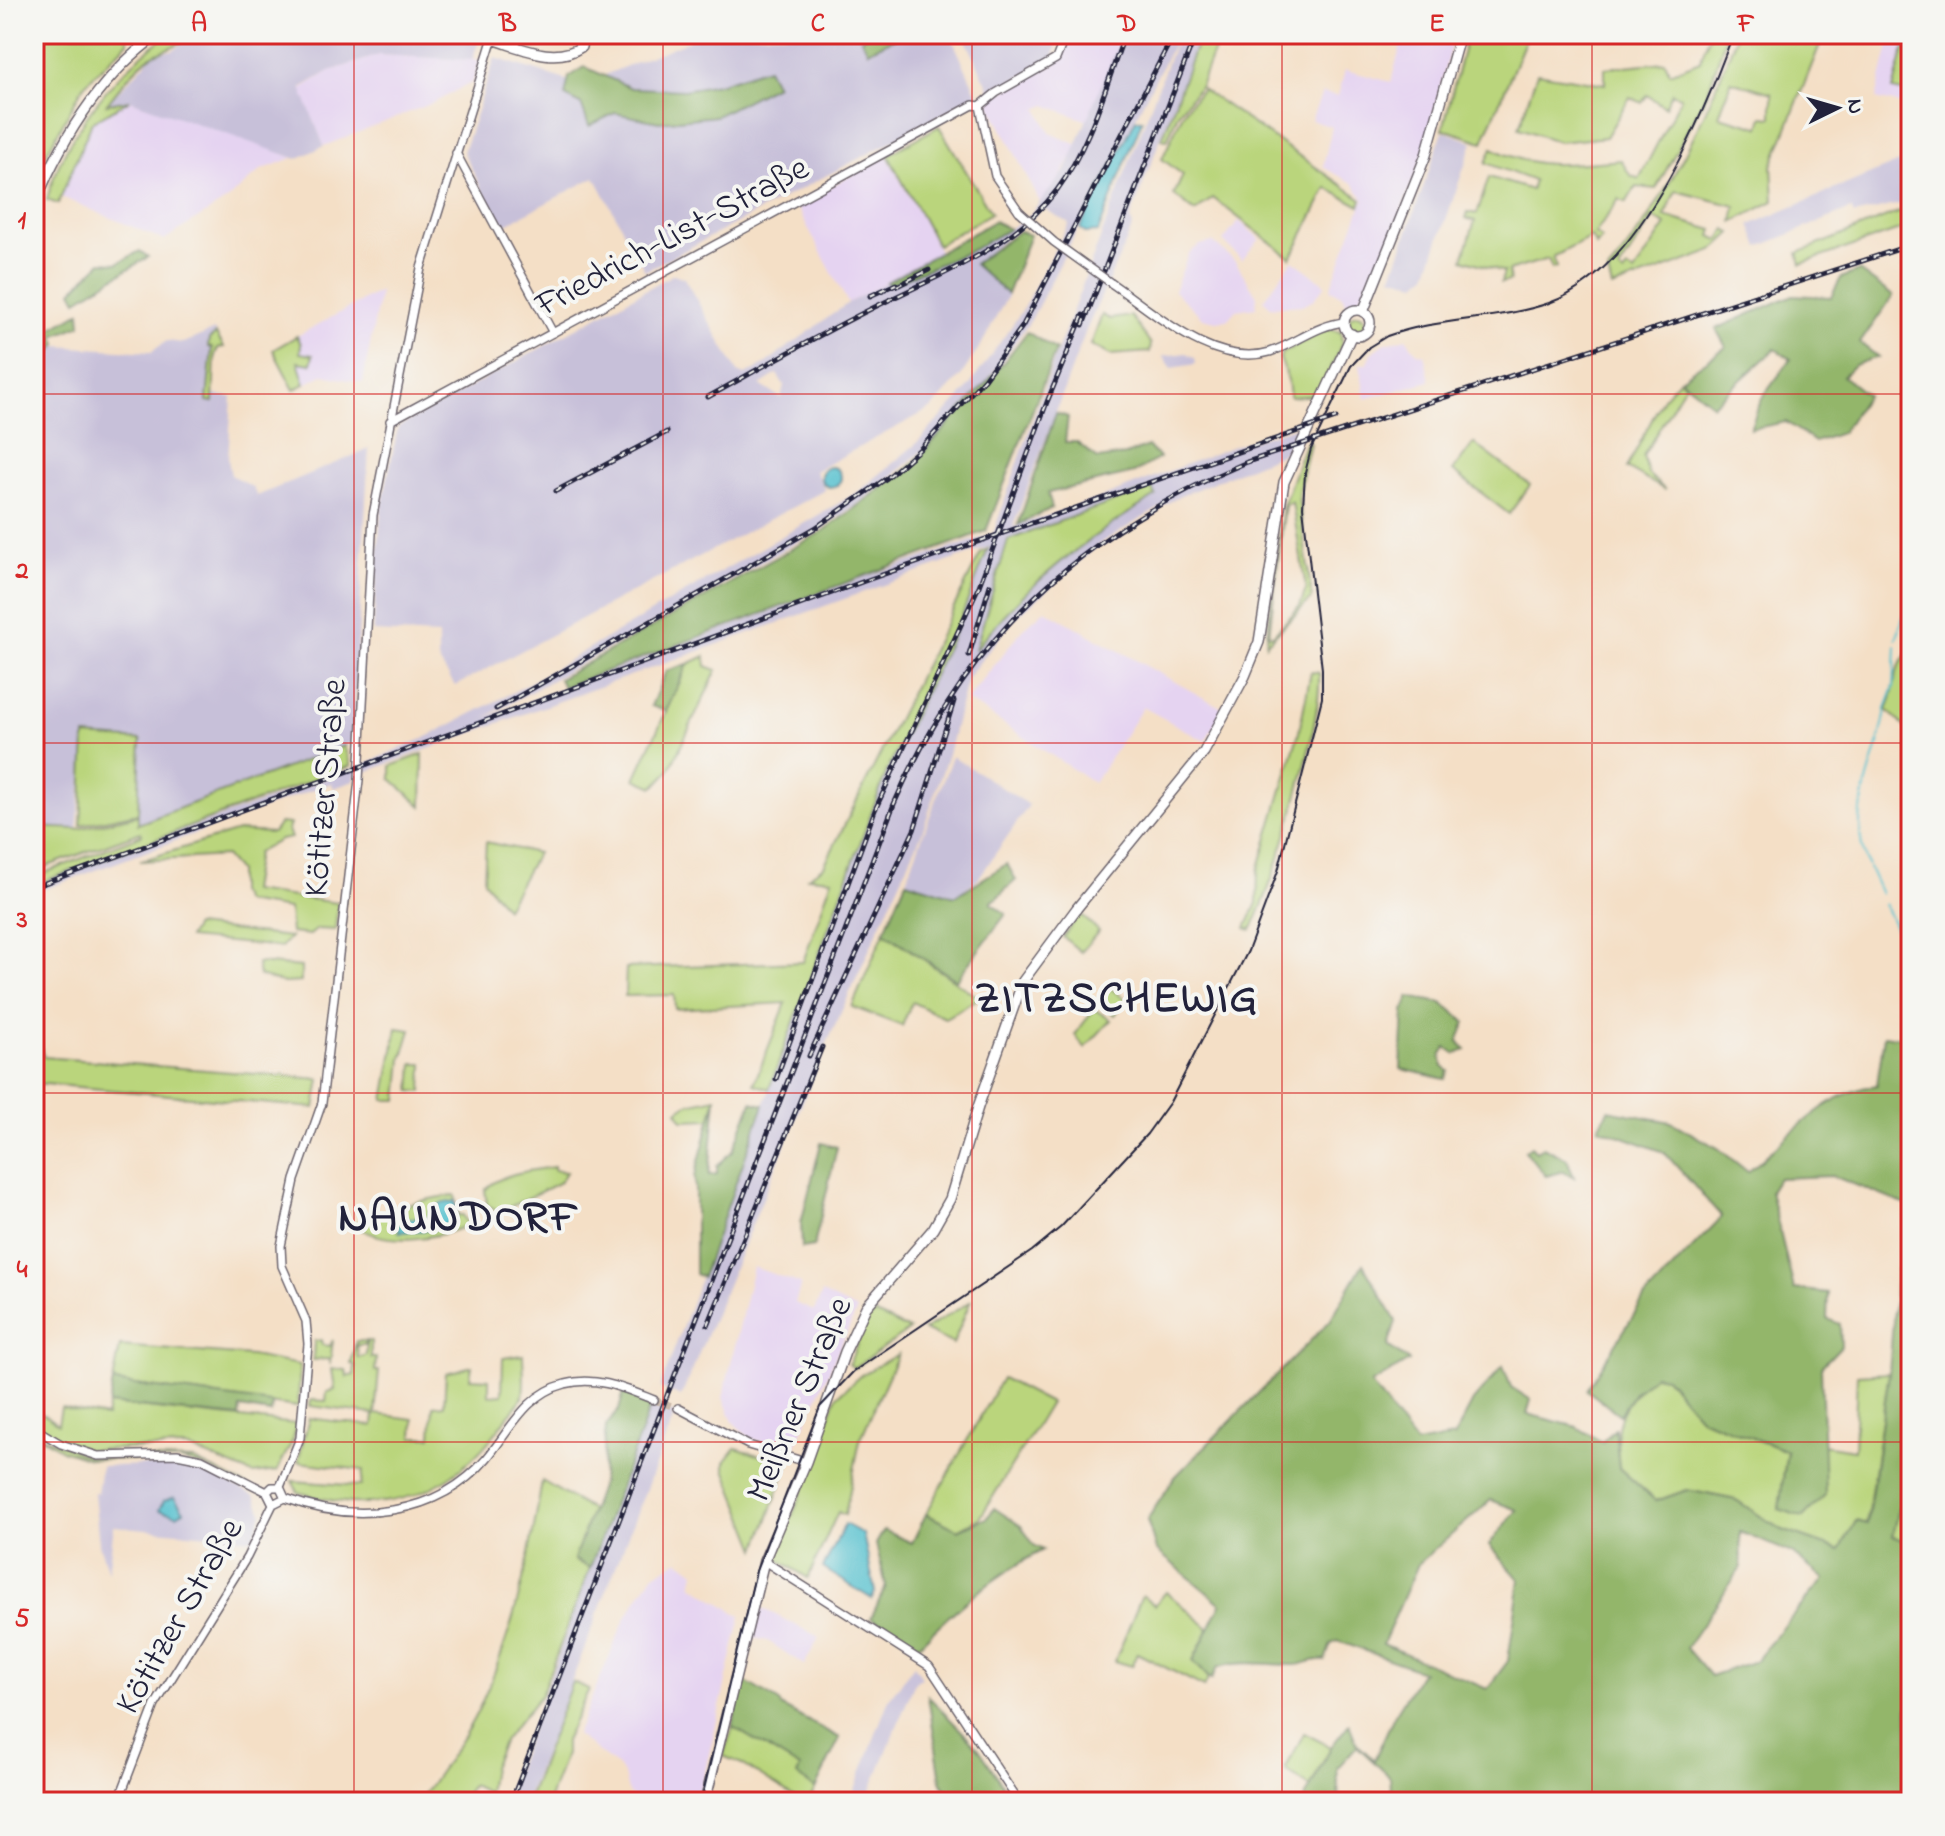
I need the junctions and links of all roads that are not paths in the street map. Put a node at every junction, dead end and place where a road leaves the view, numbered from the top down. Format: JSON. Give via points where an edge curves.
{"nodes":[{"id":1,"x":159,"y":34,"type":"edge"},
{"id":2,"x":583,"y":34,"type":"edge"},
{"id":3,"x":1066,"y":34,"type":"edge"},
{"id":4,"x":1460,"y":34,"type":"edge"},
{"id":5,"x":493,"y":36,"type":"edge"},
{"id":6,"x":980,"y":106,"type":"junction"},
{"id":7,"x":456,"y":153,"type":"junction"},
{"id":8,"x":34,"y":205,"type":"edge"},
{"id":9,"x":1363,"y":312,"type":"junction"},
{"id":10,"x":1345,"y":322,"type":"junction"},
{"id":11,"x":553,"y":333,"type":"junction"},
{"id":12,"x":1352,"y":334,"type":"junction"},
{"id":13,"x":390,"y":421,"type":"junction"},
{"id":14,"x":654,"y":1400,"type":"tunnel mouth"},
{"id":15,"x":678,"y":1408,"type":"tunnel mouth"},
{"id":16,"x":34,"y":1428,"type":"edge"},
{"id":17,"x":806,"y":1462,"type":"junction"},
{"id":18,"x":280,"y":1487,"type":"junction"},
{"id":19,"x":267,"y":1492,"type":"junction"},
{"id":20,"x":285,"y":1498,"type":"junction"},
{"id":21,"x":273,"y":1504,"type":"junction"},
{"id":22,"x":764,"y":1561,"type":"junction"},
{"id":23,"x":118,"y":1802,"type":"edge"},
{"id":24,"x":705,"y":1802,"type":"edge"},
{"id":25,"x":1019,"y":1802,"type":"edge"}],
"edges":[{"from":1,"to":8,"type":"main road","via":[[118,71],[79,118]]},
{"from":2,"to":5,"type":"main road","via":[[581,47],[556,56]]},
{"from":3,"to":6,"type":"street","name":"Friedrich-List-Straße","via":[[1056,59]]},
{"from":4,"to":9,"type":"main road","via":[[1426,155]]},
{"from":5,"to":7,"type":"street","name":"Kötitzer Straße"},
{"from":6,"to":10,"type":"street","bridge":true,"via":[[995,176],[1019,211],[1111,283],[1205,344],[1236,354],[1270,352]]},
{"from":6,"to":11,"type":"street","name":"Friedrich-List-Straße","via":[[973,105]]},
{"from":7,"to":11,"type":"street"},
{"from":7,"to":13,"type":"street","name":"Kötitzer Straße","via":[[421,268]]},
{"from":9,"to":10,"type":"main road","via":[[1351,312]]},
{"from":9,"to":12,"type":"main road","via":[[1369,329]]},
{"from":10,"to":12,"type":"main road"},
{"from":11,"to":13,"type":"street","name":"Friedrich-List-Straße"},
{"from":12,"to":17,"type":"main road","name":"Meißner Straße","via":[[1284,482],[1253,660],[1217,731],[1023,981],[950,1199],[933,1229],[866,1307]]},
{"from":13,"to":18,"type":"street","name":"Kötitzer Straße","via":[[373,515],[359,780],[322,1103],[295,1180],[281,1246],[282,1266],[306,1321],[308,1344],[300,1438]]},
{"from":14,"to":20,"type":"street","via":[[598,1382],[549,1389],[529,1404],[474,1471],[438,1496],[402,1509],[344,1512]]},
{"from":15,"to":17,"type":"street","via":[[748,1445]]},
{"from":16,"to":19,"type":"street","via":[[98,1456],[177,1454],[202,1459]]},
{"from":17,"to":22,"type":"main road","name":"Meißner Straße"},
{"from":18,"to":19,"type":"street","name":"Kötitzer Straße"},
{"from":18,"to":20,"type":"street","name":"Kötitzer Straße"},
{"from":19,"to":21,"type":"street","name":"Kötitzer Straße"},
{"from":20,"to":21,"type":"street","name":"Kötitzer Straße"},
{"from":21,"to":23,"type":"street","name":"Kötitzer Straße","via":[[247,1557],[161,1693]]},
{"from":22,"to":24,"type":"main road","name":"Meißner Straße"},
{"from":22,"to":25,"type":"street","via":[[929,1666]]}]}
